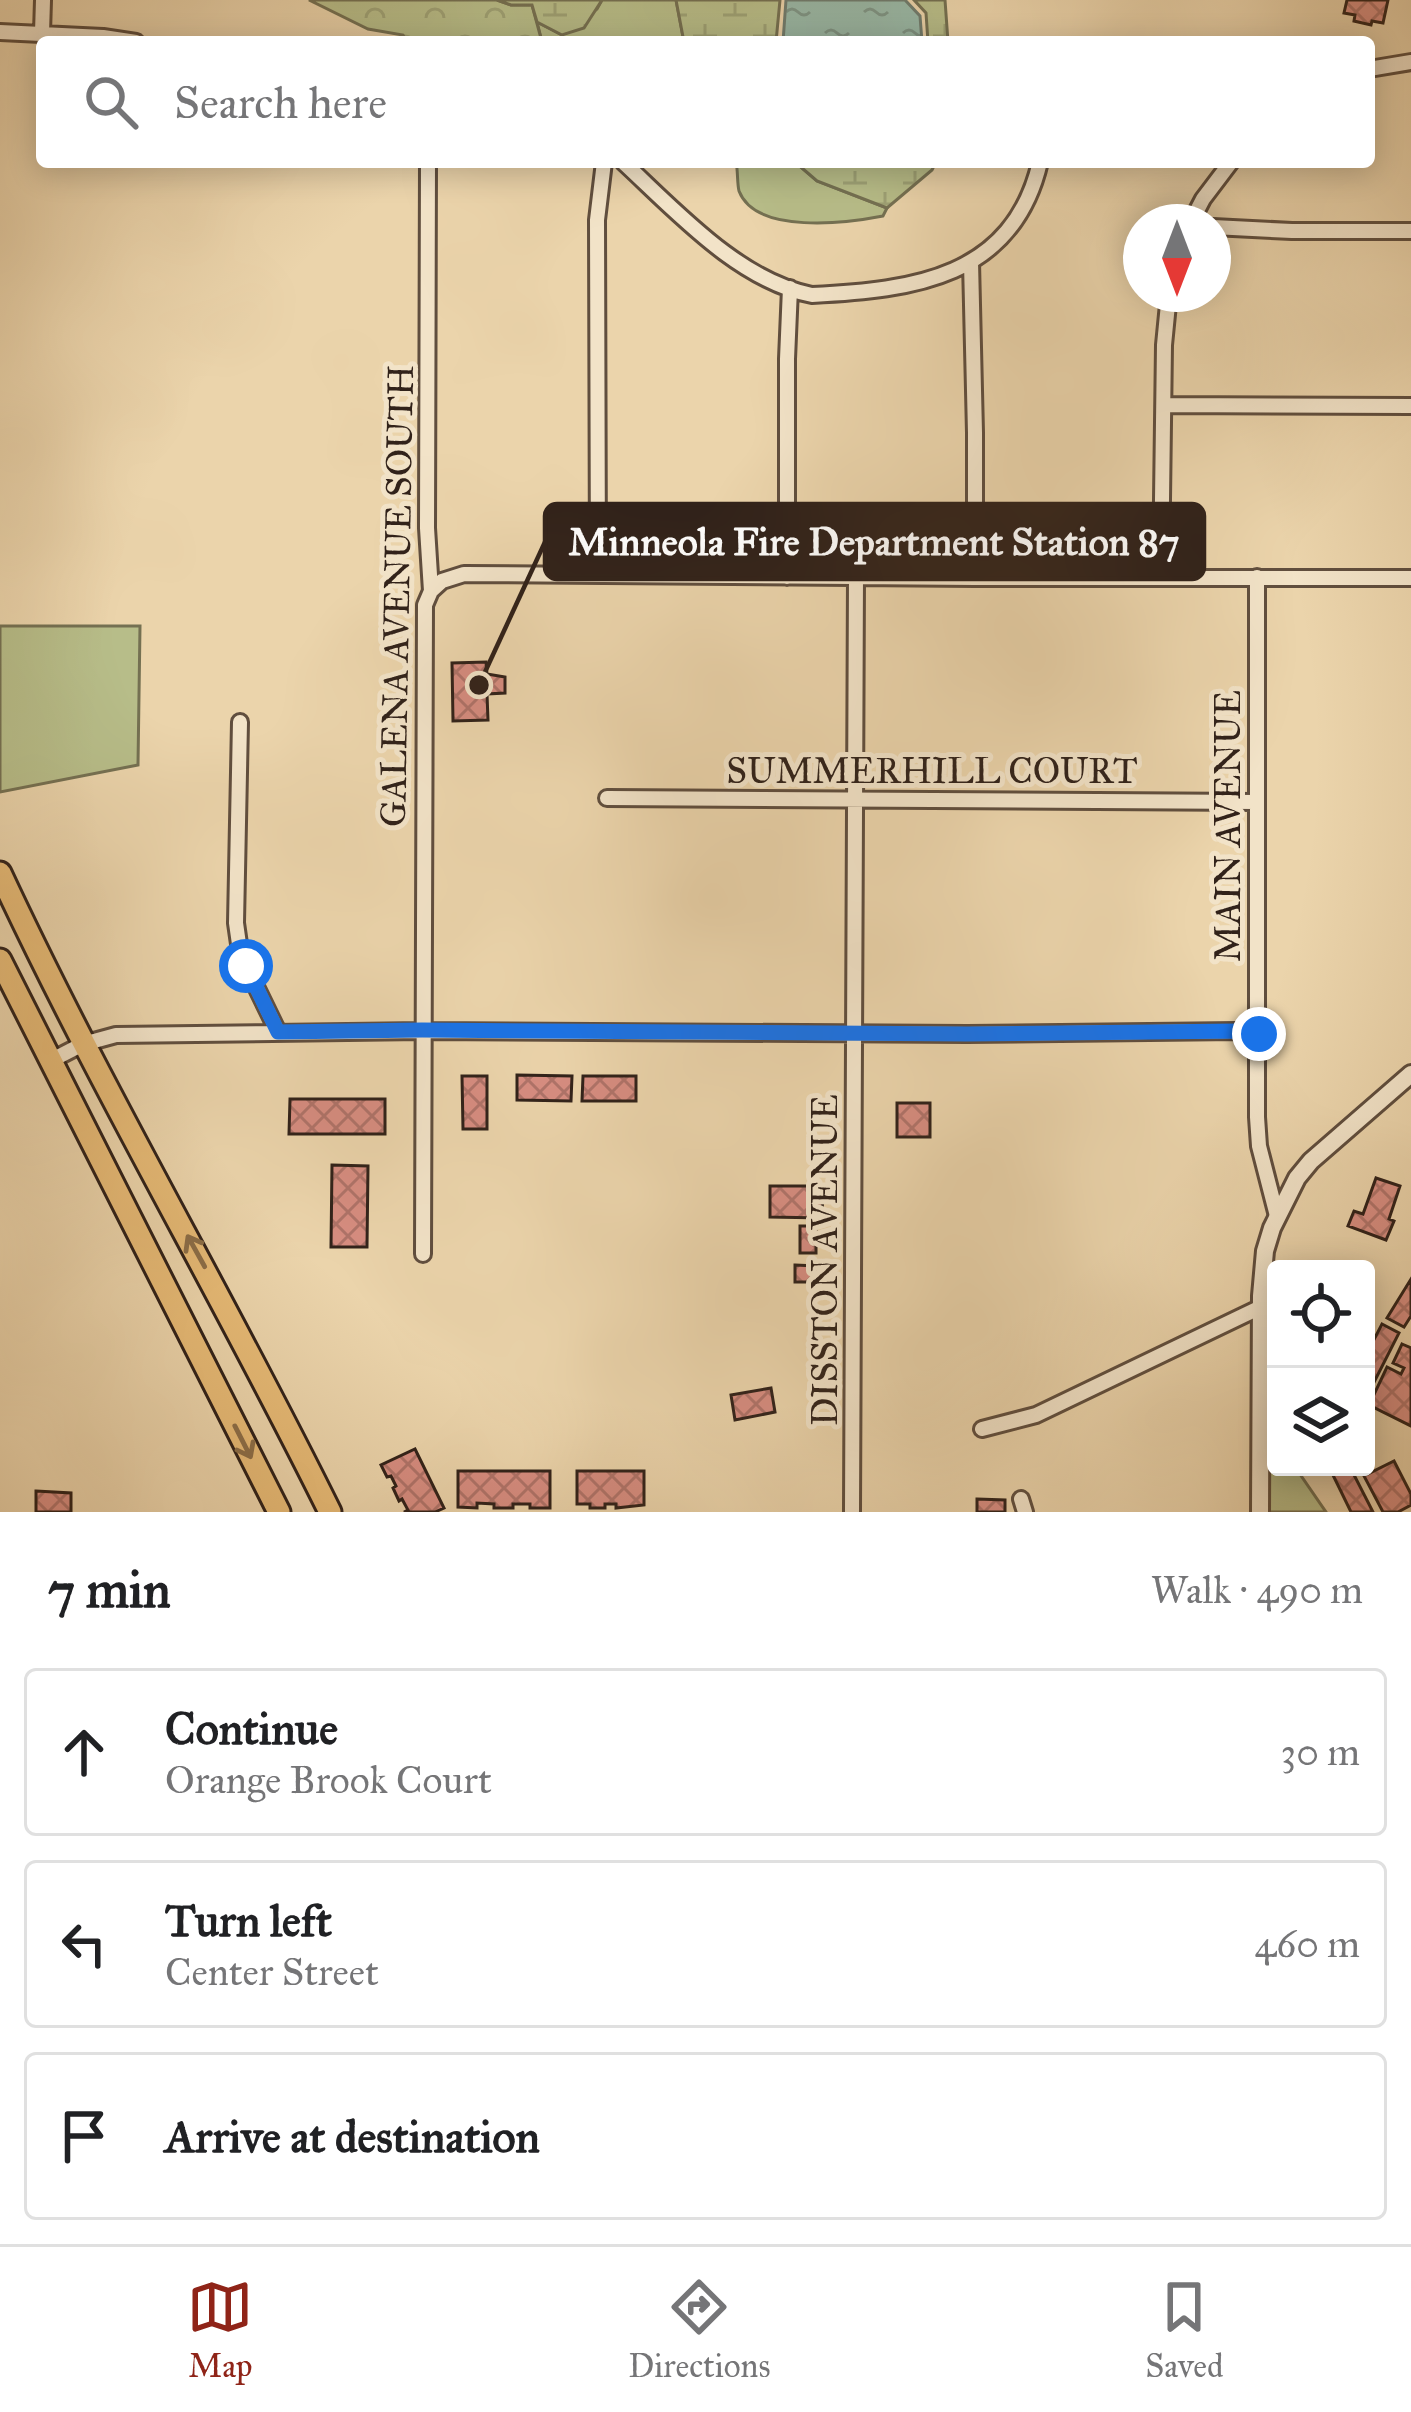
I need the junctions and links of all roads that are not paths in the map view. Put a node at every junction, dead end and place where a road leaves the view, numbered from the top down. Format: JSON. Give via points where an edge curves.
{"nodes":[{"id":1,"x":43,"y":0,"type":"edge"},
{"id":2,"x":0,"y":32,"type":"edge"},
{"id":3,"x":42,"y":33,"type":"junction"},
{"id":4,"x":73,"y":36,"type":"edge"},
{"id":5,"x":1410,"y":63,"type":"edge"},
{"id":6,"x":1375,"y":68,"type":"edge"},
{"id":7,"x":428,"y":168,"type":"edge"},
{"id":8,"x":603,"y":168,"type":"edge"},
{"id":9,"x":629,"y":168,"type":"edge"},
{"id":10,"x":1039,"y":168,"type":"edge"},
{"id":11,"x":1226,"y":168,"type":"edge"},
{"id":12,"x":1200,"y":204,"type":"edge"},
{"id":13,"x":1231,"y":227,"type":"edge"},
{"id":14,"x":1411,"y":231,"type":"edge"},
{"id":15,"x":970,"y":262,"type":"junction"},
{"id":16,"x":790,"y":288,"type":"junction"},
{"id":17,"x":1167,"y":312,"type":"edge"},
{"id":18,"x":1164,"y":404,"type":"junction"},
{"id":19,"x":1411,"y":406,"type":"edge"},
{"id":20,"x":598,"y":575,"type":"junction"},
{"id":21,"x":787,"y":577,"type":"junction"},
{"id":22,"x":856,"y":577,"type":"junction"},
{"id":23,"x":1161,"y":577,"type":"junction"},
{"id":24,"x":1256,"y":577,"type":"junction"},
{"id":25,"x":975,"y":578,"type":"junction"},
{"id":26,"x":1411,"y":578,"type":"edge"},
{"id":27,"x":431,"y":591,"type":"junction"},
{"id":28,"x":240,"y":722,"type":"dead end"},
{"id":29,"x":607,"y":798,"type":"dead end"},
{"id":30,"x":854,"y":800,"type":"junction"},
{"id":31,"x":1257,"y":802,"type":"junction"},
{"id":32,"x":0,"y":873,"type":"edge"},
{"id":33,"x":0,"y":960,"type":"edge"},
{"id":34,"x":422,"y":1030,"type":"junction"},
{"id":35,"x":278,"y":1032,"type":"junction"},
{"id":36,"x":855,"y":1033,"type":"junction"},
{"id":37,"x":1259,"y":1034,"type":"junction"},
{"id":38,"x":83,"y":1044,"type":"junction"},
{"id":39,"x":50,"y":1061,"type":"junction"},
{"id":40,"x":1411,"y":1074,"type":"edge"},
{"id":41,"x":1277,"y":1216,"type":"junction"},
{"id":42,"x":423,"y":1254,"type":"dead end"},
{"id":43,"x":1261,"y":1307,"type":"junction"},
{"id":44,"x":982,"y":1430,"type":"dead end"},
{"id":45,"x":278,"y":1512,"type":"edge"},
{"id":46,"x":330,"y":1512,"type":"edge"},
{"id":47,"x":852,"y":1512,"type":"edge"},
{"id":48,"x":1260,"y":1512,"type":"edge"}],
"edges":[{"from":1,"to":3,"type":"street"},
{"from":2,"to":3,"type":"street"},
{"from":3,"to":4,"type":"street"},
{"from":5,"to":6,"type":"street"},
{"from":7,"to":27,"type":"street","name":"GALENA AVENUE SOUTH"},
{"from":8,"to":20,"type":"street"},
{"from":9,"to":16,"type":"street","via":[[708,242]]},
{"from":10,"to":15,"type":"street","via":[[1026,206]]},
{"from":11,"to":12,"type":"street"},
{"from":13,"to":14,"type":"street"},
{"from":15,"to":16,"type":"street","via":[[888,290],[812,295]]},
{"from":15,"to":25,"type":"street"},
{"from":16,"to":21,"type":"street"},
{"from":17,"to":18,"type":"street"},
{"from":18,"to":19,"type":"street"},
{"from":18,"to":23,"type":"street"},
{"from":20,"to":21,"type":"street"},
{"from":20,"to":27,"type":"street","via":[[464,574]]},
{"from":21,"to":22,"type":"street"},
{"from":22,"to":25,"type":"street"},
{"from":22,"to":30,"type":"street","name":"DISSTON AVENUE"},
{"from":23,"to":24,"type":"street"},
{"from":23,"to":25,"type":"street"},
{"from":24,"to":26,"type":"street"},
{"from":24,"to":31,"type":"street","name":"MAIN AVENUE"},
{"from":27,"to":34,"type":"street","name":"GALENA AVENUE SOUTH"},
{"from":28,"to":35,"type":"street","via":[[236,923]]},
{"from":29,"to":30,"type":"street","name":"SUMMERHILL COURT"},
{"from":30,"to":31,"type":"street","name":"SUMMERHILL COURT"},
{"from":30,"to":36,"type":"street","name":"DISSTON AVENUE"},
{"from":31,"to":37,"type":"street","name":"MAIN AVENUE"},
{"from":32,"to":38,"type":"highway"},
{"from":33,"to":39,"type":"highway"},
{"from":34,"to":35,"type":"street"},
{"from":34,"to":36,"type":"street"},
{"from":34,"to":42,"type":"street","name":"GALENA AVENUE SOUTH"},
{"from":35,"to":38,"type":"street"},
{"from":36,"to":37,"type":"street"},
{"from":36,"to":47,"type":"street","name":"DISSTON AVENUE"},
{"from":37,"to":41,"type":"street","name":"MAIN AVENUE","via":[[1258,1146]]},
{"from":38,"to":39,"type":"street"},
{"from":46,"to":38,"type":"highway","one_way":true},
{"from":39,"to":45,"type":"highway","one_way":true},
{"from":40,"to":41,"type":"street","via":[[1311,1161]]},
{"from":41,"to":43,"type":"street"},
{"from":43,"to":44,"type":"street","via":[[1036,1415]]},
{"from":43,"to":48,"type":"street"}]}
